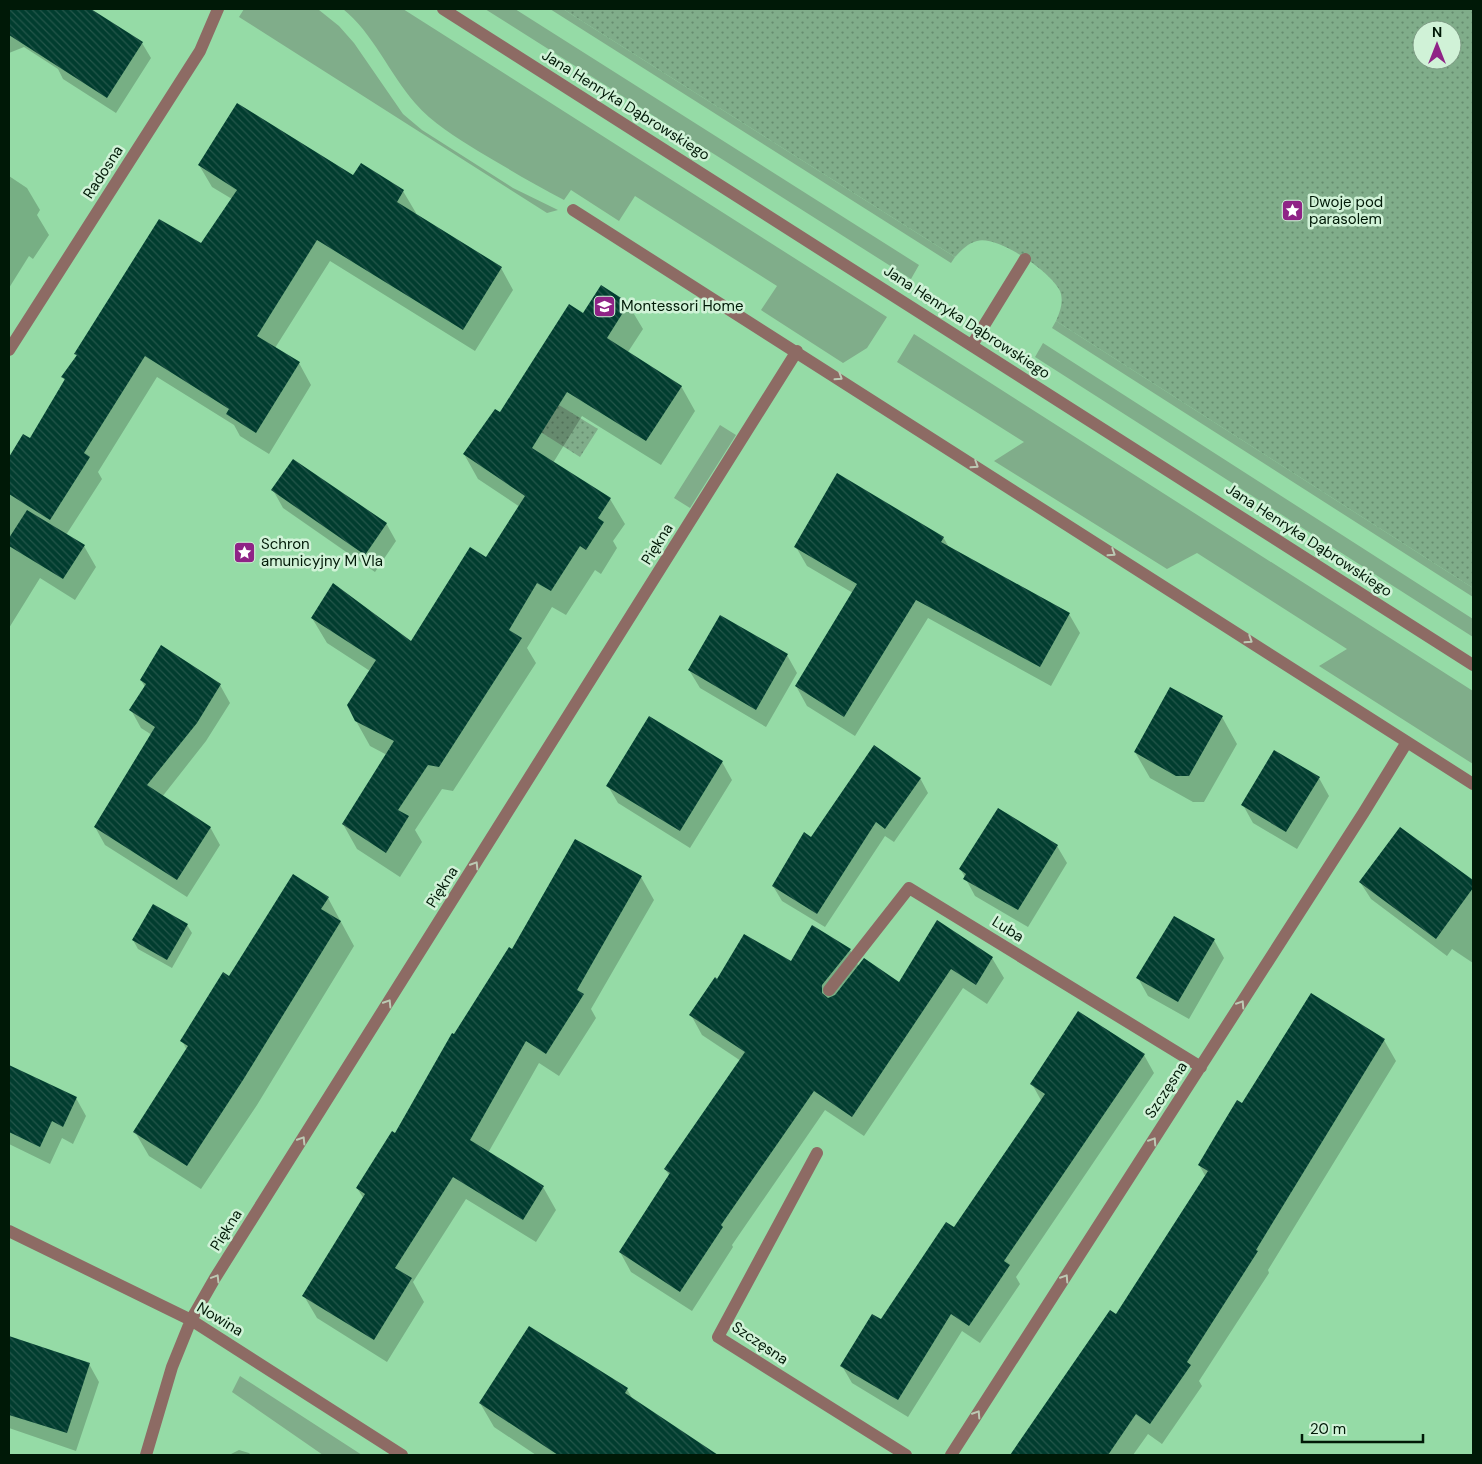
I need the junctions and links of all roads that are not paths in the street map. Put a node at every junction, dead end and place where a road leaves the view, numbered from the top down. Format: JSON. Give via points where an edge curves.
{"nodes":[{"id":1,"x":218,"y":9,"type":"edge"},
{"id":2,"x":443,"y":9,"type":"edge"},
{"id":3,"x":573,"y":210,"type":"dead end"},
{"id":4,"x":1025,"y":259,"type":"dead end"},
{"id":5,"x":972,"y":345,"type":"junction"},
{"id":6,"x":9,"y":350,"type":"edge"},
{"id":7,"x":798,"y":351,"type":"junction"},
{"id":8,"x":1473,"y":665,"type":"edge"},
{"id":9,"x":1406,"y":742,"type":"junction"},
{"id":10,"x":1473,"y":784,"type":"edge"},
{"id":11,"x":829,"y":990,"type":"dead end"},
{"id":12,"x":1200,"y":1067,"type":"junction"},
{"id":13,"x":817,"y":1153,"type":"dead end"},
{"id":14,"x":9,"y":1231,"type":"edge"},
{"id":15,"x":191,"y":1320,"type":"junction"},
{"id":16,"x":146,"y":1455,"type":"edge"},
{"id":17,"x":402,"y":1455,"type":"edge"},
{"id":18,"x":906,"y":1455,"type":"edge"},
{"id":19,"x":950,"y":1455,"type":"edge"}],
"edges":[{"from":1,"to":6,"type":"street","name":"Radosna","via":[[200,51]]},
{"from":2,"to":5,"type":"street","name":"Jana Henryka Dąbrowskiego"},
{"from":3,"to":7,"type":"street"},
{"from":4,"to":5,"type":"street"},
{"from":5,"to":8,"type":"street","name":"Jana Henryka Dąbrowskiego"},
{"from":7,"to":9,"type":"street","one_way":true},
{"from":15,"to":7,"type":"street","name":"Piękna","one_way":true},
{"from":9,"to":10,"type":"street"},
{"from":12,"to":9,"type":"street","name":"Szczęsna","one_way":true},
{"from":11,"to":12,"type":"street","name":"Luba","via":[[909,888]]},
{"from":19,"to":12,"type":"street","name":"Szczęsna","one_way":true},
{"from":13,"to":18,"type":"street","name":"Szczęsna","via":[[718,1337]]},
{"from":14,"to":15,"type":"street","name":"Nowina"},
{"from":15,"to":16,"type":"street","name":"Piękna","via":[[172,1367]]},
{"from":15,"to":17,"type":"street","name":"Nowina"}]}
